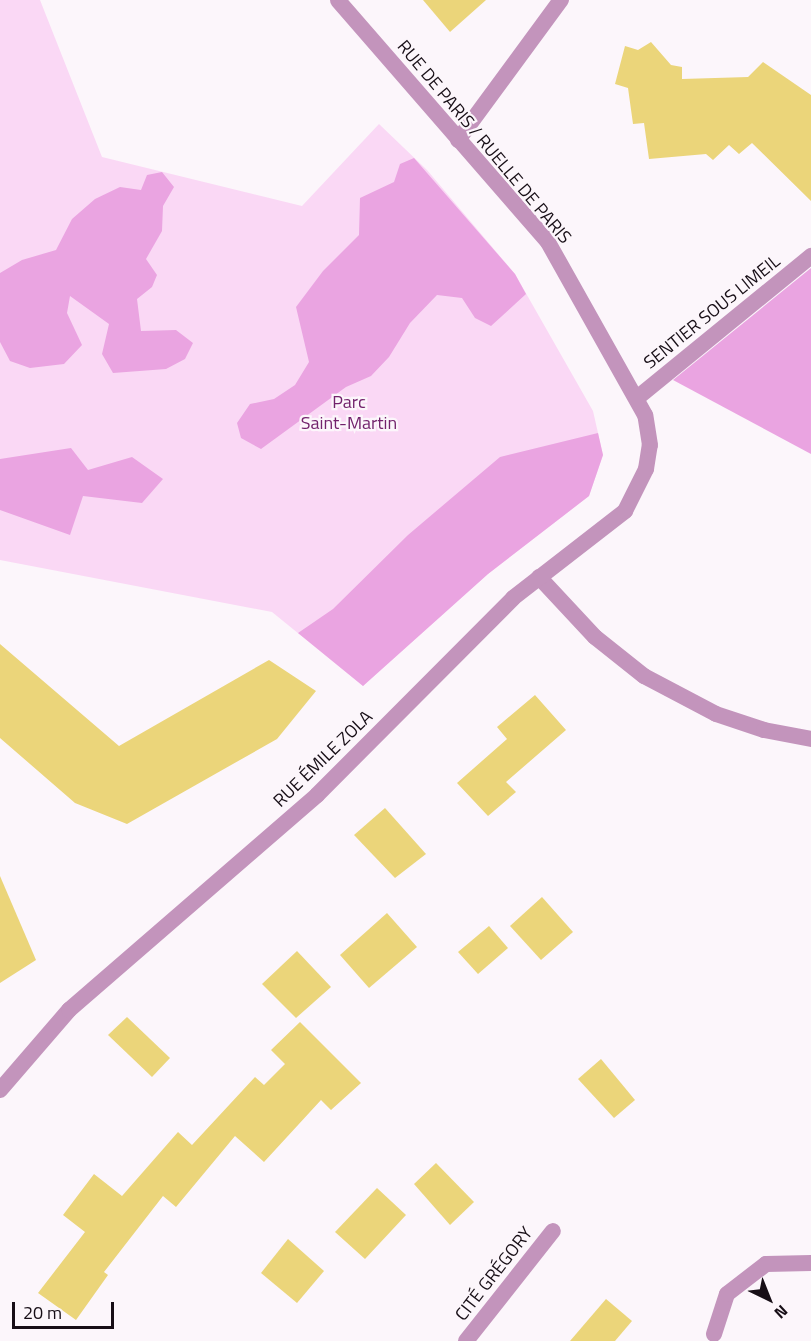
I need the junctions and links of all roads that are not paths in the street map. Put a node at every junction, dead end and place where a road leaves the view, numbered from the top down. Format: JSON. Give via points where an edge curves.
{"nodes":[{"id":1,"x":338,"y":0,"type":"edge"},
{"id":2,"x":561,"y":0,"type":"edge"},
{"id":3,"x":458,"y":140,"type":"junction"},
{"id":4,"x":811,"y":256,"type":"edge"},
{"id":5,"x":637,"y":398,"type":"junction"},
{"id":6,"x":650,"y":445,"type":"joint"},
{"id":7,"x":539,"y":577,"type":"junction"},
{"id":8,"x":811,"y":739,"type":"edge"},
{"id":9,"x":1,"y":1087,"type":"edge"},
{"id":10,"x":553,"y":1232,"type":"dead end"},
{"id":11,"x":811,"y":1263,"type":"edge"},
{"id":12,"x":714,"y":1334,"type":"dead end"},
{"id":13,"x":466,"y":1341,"type":"edge"}],
"edges":[{"from":1,"to":3,"type":"street","name":"RUE DE PARIS / RUELLE DE PARIS"},
{"from":2,"to":3,"type":"street"},
{"from":3,"to":5,"type":"street","name":"RUE DE PARIS / RUELLE DE PARIS","via":[[548,242]]},
{"from":4,"to":5,"type":"street","name":"SENTIER SOUS LIMEIL"},
{"from":5,"to":6,"type":"street","name":"RUE DE PARIS / RUELLE DE PARIS","via":[[645,415]]},
{"from":6,"to":7,"type":"street","name":"RUE ÉMILE ZOLA","via":[[646,469],[625,511]]},
{"from":7,"to":8,"type":"street","via":[[595,638],[644,676],[716,714],[764,730]]},
{"from":7,"to":9,"type":"street","name":"RUE ÉMILE ZOLA","via":[[513,598],[317,795],[69,1010]]},
{"from":10,"to":13,"type":"street","name":"CITÉ GRÉGORY"},
{"from":11,"to":12,"type":"street","via":[[766,1264],[727,1294]]}]}
